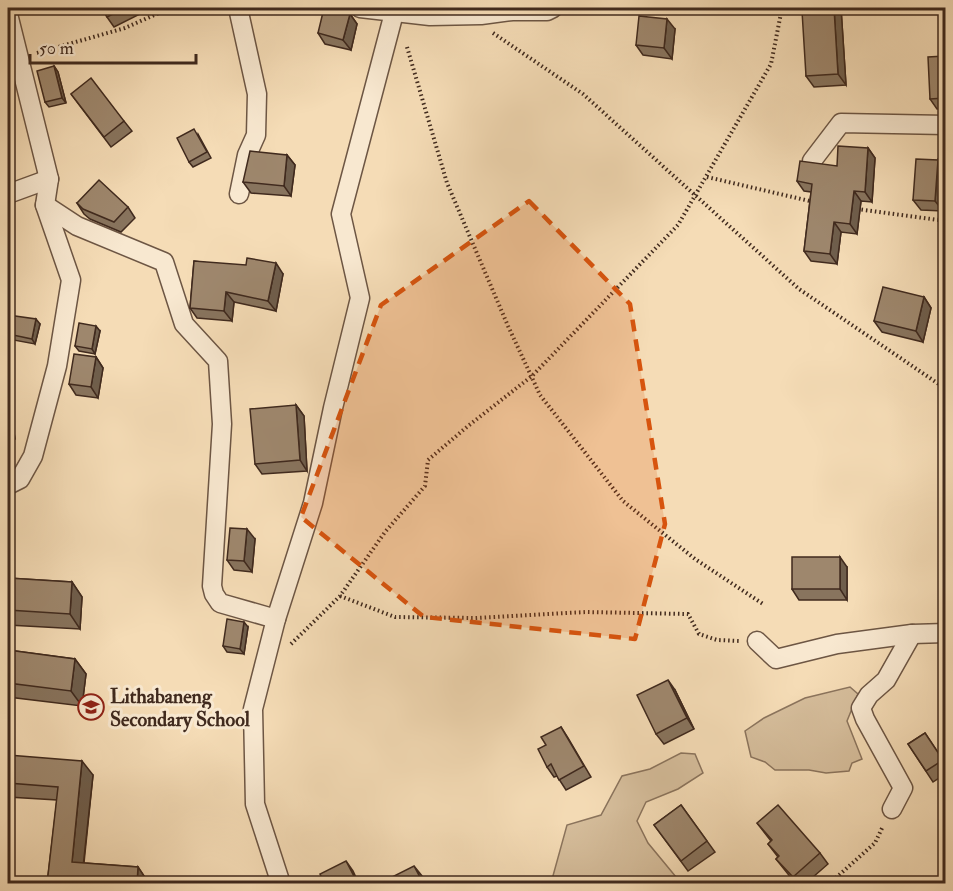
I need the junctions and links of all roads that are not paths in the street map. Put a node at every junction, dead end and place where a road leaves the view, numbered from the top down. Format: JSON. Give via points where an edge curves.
{"nodes":[{"id":1,"x":238,"y":8,"type":"edge"},
{"id":2,"x":360,"y":8,"type":"edge"},
{"id":3,"x":553,"y":8,"type":"edge"},
{"id":4,"x":394,"y":13,"type":"junction"},
{"id":5,"x":8,"y":14,"type":"edge"},
{"id":6,"x":945,"y":125,"type":"edge"},
{"id":7,"x":812,"y":161,"type":"edge"},
{"id":8,"x":49,"y":179,"type":"junction"},
{"id":9,"x":8,"y":194,"type":"edge"},
{"id":10,"x":239,"y":194,"type":"dead end"},
{"id":11,"x":45,"y":205,"type":"junction"},
{"id":12,"x":8,"y":485,"type":"edge"},
{"id":13,"x":276,"y":619,"type":"junction"},
{"id":14,"x":945,"y":633,"type":"edge"},
{"id":15,"x":912,"y":634,"type":"junction"},
{"id":16,"x":757,"y":641,"type":"road end"},
{"id":17,"x":892,"y":809,"type":"road end"},
{"id":18,"x":281,"y":884,"type":"edge"}],
"edges":[{"from":1,"to":10,"type":"street","via":[[257,94],[256,135]]},
{"from":2,"to":4,"type":"street"},
{"from":3,"to":4,"type":"street","via":[[467,15]]},
{"from":4,"to":13,"type":"street","via":[[341,214],[360,298],[314,503]]},
{"from":5,"to":8,"type":"street"},
{"from":6,"to":7,"type":"street","via":[[841,123]]},
{"from":8,"to":9,"type":"street"},
{"from":8,"to":11,"type":"street"},
{"from":11,"to":12,"type":"street","via":[[71,279],[57,366],[33,456],[20,479]]},
{"from":11,"to":13,"type":"street","via":[[76,226],[164,262],[184,324],[218,361],[222,424],[214,594],[220,603]]},
{"from":13,"to":18,"type":"street","via":[[253,709],[255,804]]},
{"from":14,"to":15,"type":"street"},
{"from":15,"to":16,"type":"street","via":[[837,644],[776,659]]},
{"from":15,"to":17,"type":"street","via":[[886,680],[868,695],[861,708],[903,788]]}]}
